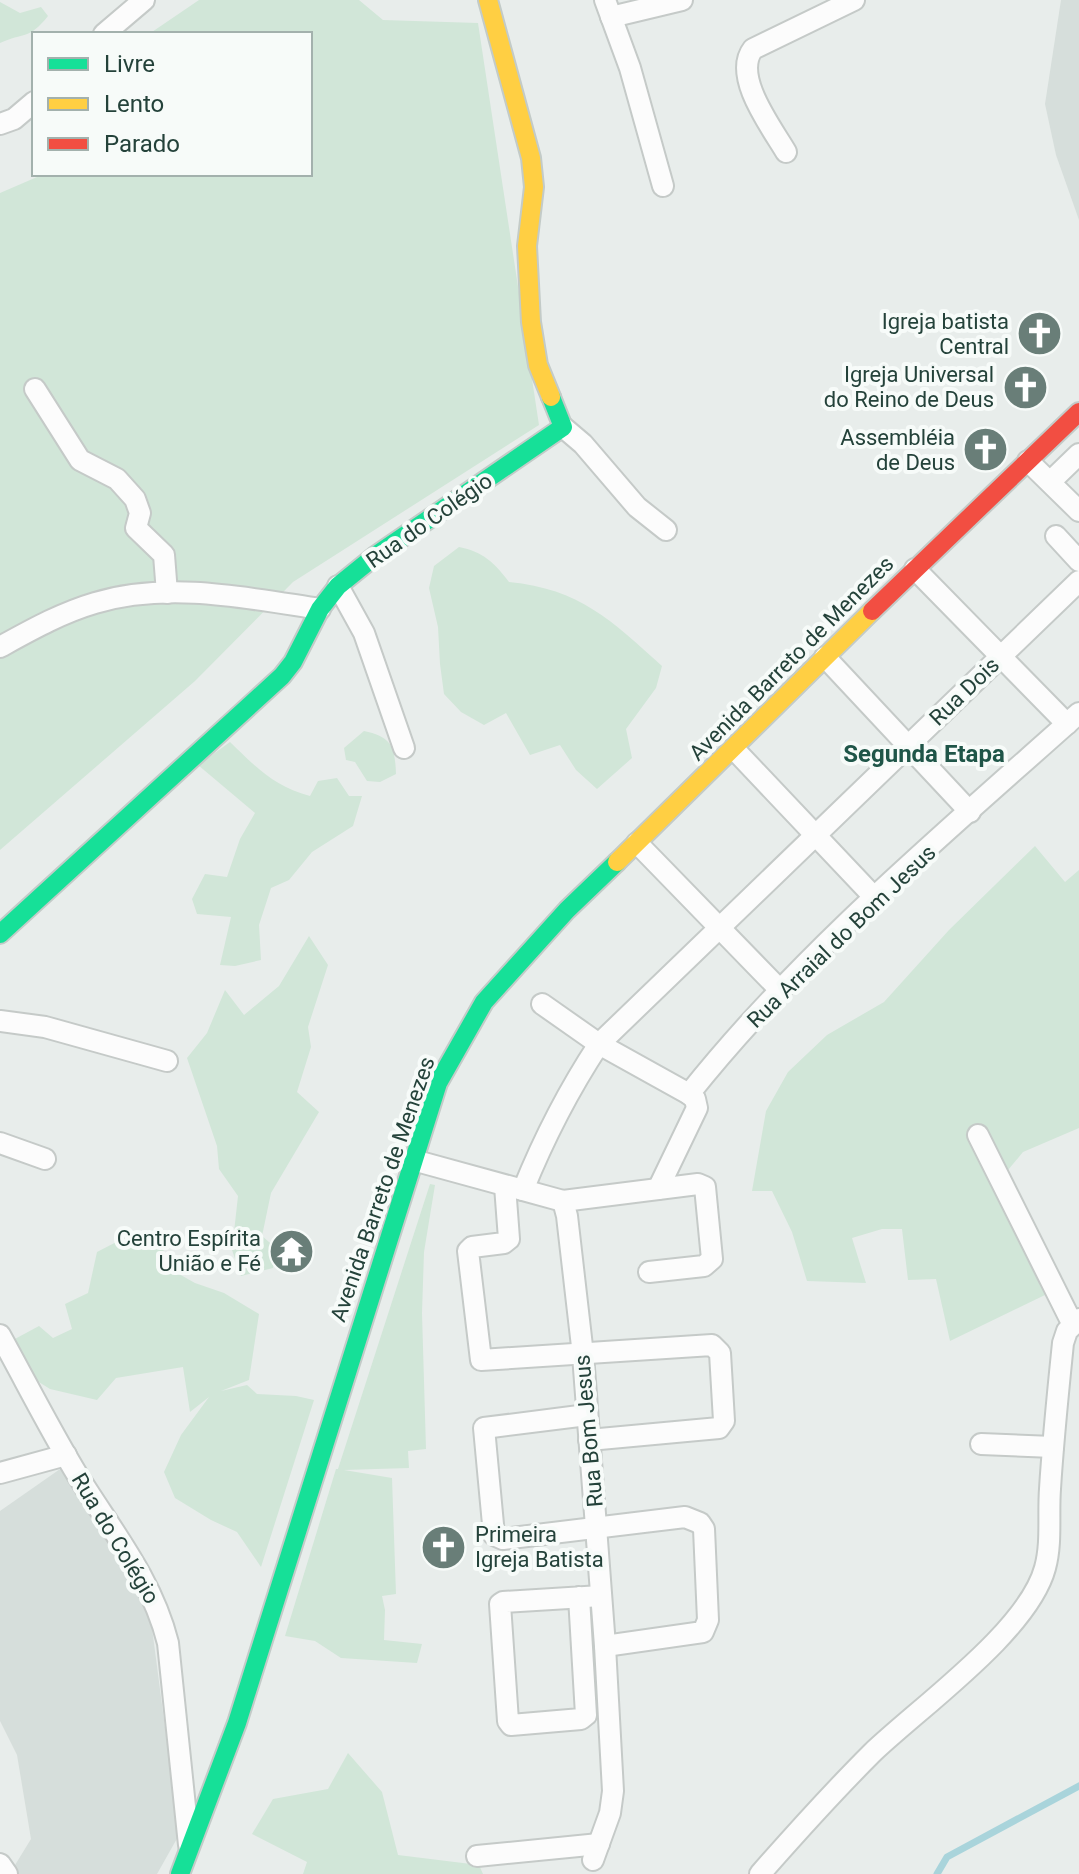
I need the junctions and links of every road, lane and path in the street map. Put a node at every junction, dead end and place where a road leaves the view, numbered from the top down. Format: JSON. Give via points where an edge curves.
{"nodes":[{"id":1,"x":144,"y":0,"type":"edge"},
{"id":2,"x":488,"y":0,"type":"edge"},
{"id":3,"x":682,"y":0,"type":"edge"},
{"id":4,"x":854,"y":0,"type":"edge"},
{"id":5,"x":608,"y":8,"type":"edge"},
{"id":6,"x":106,"y":32,"type":"edge"},
{"id":7,"x":32,"y":104,"type":"edge"},
{"id":8,"x":0,"y":124,"type":"edge"},
{"id":9,"x":786,"y":152,"type":"dead end"},
{"id":10,"x":663,"y":186,"type":"dead end"},
{"id":11,"x":35,"y":389,"type":"dead end"},
{"id":12,"x":1079,"y":412,"type":"edge"},
{"id":13,"x":563,"y":427,"type":"junction"},
{"id":14,"x":1079,"y":454,"type":"edge"},
{"id":15,"x":1028,"y":461,"type":"junction"},
{"id":16,"x":1050,"y":482,"type":"junction"},
{"id":17,"x":1079,"y":511,"type":"edge"},
{"id":18,"x":666,"y":530,"type":"dead end"},
{"id":19,"x":1056,"y":536,"type":"dead end"},
{"id":20,"x":1079,"y":561,"type":"edge"},
{"id":21,"x":915,"y":569,"type":"junction"},
{"id":22,"x":1079,"y":581,"type":"edge"},
{"id":23,"x":338,"y":586,"type":"junction"},
{"id":24,"x":167,"y":593,"type":"junction"},
{"id":25,"x":320,"y":609,"type":"junction"},
{"id":26,"x":0,"y":647,"type":"edge"},
{"id":27,"x":825,"y":657,"type":"junction"},
{"id":28,"x":1001,"y":657,"type":"junction"},
{"id":29,"x":1073,"y":719,"type":"edge"},
{"id":30,"x":908,"y":746,"type":"junction"},
{"id":31,"x":404,"y":748,"type":"dead end"},
{"id":32,"x":734,"y":749,"type":"junction"},
{"id":33,"x":970,"y":812,"type":"junction"},
{"id":34,"x":815,"y":835,"type":"junction"},
{"id":35,"x":637,"y":843,"type":"junction"},
{"id":36,"x":875,"y":898,"type":"junction"},
{"id":37,"x":719,"y":927,"type":"junction"},
{"id":38,"x":0,"y":934,"type":"edge"},
{"id":39,"x":780,"y":990,"type":"junction"},
{"id":40,"x":542,"y":1004,"type":"dead end"},
{"id":41,"x":0,"y":1021,"type":"edge"},
{"id":42,"x":599,"y":1044,"type":"junction"},
{"id":43,"x":167,"y":1061,"type":"dead end"},
{"id":44,"x":689,"y":1094,"type":"junction"},
{"id":45,"x":978,"y":1135,"type":"dead end"},
{"id":46,"x":0,"y":1143,"type":"edge"},
{"id":47,"x":45,"y":1159,"type":"dead end"},
{"id":48,"x":413,"y":1160,"type":"junction"},
{"id":49,"x":514,"y":1188,"type":"junction"},
{"id":50,"x":658,"y":1189,"type":"junction"},
{"id":51,"x":563,"y":1201,"type":"junction"},
{"id":52,"x":649,"y":1272,"type":"dead end"},
{"id":53,"x":1076,"y":1321,"type":"edge"},
{"id":54,"x":0,"y":1335,"type":"edge"},
{"id":55,"x":583,"y":1355,"type":"junction"},
{"id":56,"x":587,"y":1415,"type":"junction"},
{"id":57,"x":589,"y":1440,"type":"junction"},
{"id":58,"x":981,"y":1444,"type":"dead end"},
{"id":59,"x":1053,"y":1447,"type":"junction"},
{"id":60,"x":66,"y":1455,"type":"junction"},
{"id":61,"x":0,"y":1473,"type":"edge"},
{"id":62,"x":596,"y":1527,"type":"junction"},
{"id":63,"x":601,"y":1596,"type":"junction"},
{"id":64,"x":579,"y":1597,"type":"junction"},
{"id":65,"x":605,"y":1646,"type":"junction"},
{"id":66,"x":190,"y":1853,"type":"junction"},
{"id":67,"x":477,"y":1856,"type":"dead end"},
{"id":68,"x":0,"y":1864,"type":"edge"},
{"id":69,"x":7,"y":1874,"type":"edge"},
{"id":70,"x":180,"y":1874,"type":"edge"},
{"id":71,"x":760,"y":1874,"type":"edge"}],
"edges":[{"from":1,"to":6,"type":"street"},
{"from":2,"to":13,"type":"main road","via":[[531,158],[531,322],[538,365]]},
{"from":3,"to":5,"type":"street"},
{"from":4,"to":9,"type":"street","via":[[748,56],[754,97]]},
{"from":5,"to":10,"type":"street"},
{"from":7,"to":8,"type":"street"},
{"from":11,"to":24,"type":"street","via":[[80,460],[117,479],[135,499],[140,513],[136,528],[164,555]]},
{"from":12,"to":15,"type":"main road","name":"Avenida Barreto de Menezes"},
{"from":13,"to":18,"type":"street","via":[[637,507]]},
{"from":13,"to":23,"type":"main road","name":"Rua do Colégio"},
{"from":14,"to":16,"type":"street"},
{"from":15,"to":16,"type":"street"},
{"from":15,"to":21,"type":"main road","name":"Avenida Barreto de Menezes"},
{"from":16,"to":17,"type":"street"},
{"from":19,"to":20,"type":"street"},
{"from":21,"to":27,"type":"main road","name":"Avenida Barreto de Menezes"},
{"from":21,"to":28,"type":"street"},
{"from":22,"to":28,"type":"street","name":"Rua Dois"},
{"from":23,"to":25,"type":"main road","name":"Rua do Colégio"},
{"from":23,"to":31,"type":"street","via":[[364,633]]},
{"from":24,"to":25,"type":"street","via":[[240,596]]},
{"from":24,"to":26,"type":"street","via":[[93,603]]},
{"from":25,"to":38,"type":"main road","name":"Rua do Colégio","via":[[282,676]]},
{"from":27,"to":30,"type":"street"},
{"from":27,"to":32,"type":"main road","name":"Avenida Barreto de Menezes"},
{"from":28,"to":29,"type":"street"},
{"from":28,"to":30,"type":"street","name":"Rua Dois"},
{"from":29,"to":33,"type":"street","name":"Rua Arraial do Bom Jesus"},
{"from":30,"to":33,"type":"street"},
{"from":30,"to":34,"type":"street","name":"Rua Dois"},
{"from":32,"to":34,"type":"street"},
{"from":32,"to":35,"type":"main road","name":"Avenida Barreto de Menezes"},
{"from":33,"to":36,"type":"street","name":"Rua Arraial do Bom Jesus"},
{"from":34,"to":36,"type":"street"},
{"from":34,"to":37,"type":"street","name":"Rua Dois"},
{"from":35,"to":37,"type":"street"},
{"from":35,"to":48,"type":"main road","name":"Avenida Barreto de Menezes","via":[[484,1002],[438,1083]]},
{"from":36,"to":39,"type":"street","name":"Rua Arraial do Bom Jesus"},
{"from":37,"to":39,"type":"street"},
{"from":37,"to":42,"type":"street","name":"Rua Dois"},
{"from":39,"to":44,"type":"street","name":"Rua Arraial do Bom Jesus"},
{"from":40,"to":42,"type":"street"},
{"from":41,"to":43,"type":"street","via":[[45,1027]]},
{"from":42,"to":44,"type":"street"},
{"from":42,"to":49,"type":"street"},
{"from":44,"to":50,"type":"street","via":[[697,1108]]},
{"from":45,"to":53,"type":"street"},
{"from":46,"to":47,"type":"street"},
{"from":48,"to":49,"type":"street"},
{"from":48,"to":66,"type":"main road","name":"Avenida Barreto de Menezes","via":[[237,1723]]},
{"from":49,"to":51,"type":"street"},
{"from":49,"to":55,"type":"street","via":[[509,1239],[468,1251],[479,1356],[485,1361]]},
{"from":50,"to":51,"type":"street"},
{"from":50,"to":52,"type":"street","via":[[705,1187],[712,1259],[704,1266]]},
{"from":51,"to":55,"type":"street","name":"Rua Bom Jesus"},
{"from":53,"to":59,"type":"street","via":[[1063,1343]]},
{"from":54,"to":60,"type":"street","name":"Rua do Colégio"},
{"from":55,"to":56,"type":"street","name":"Rua Bom Jesus"},
{"from":55,"to":57,"type":"street","via":[[712,1345],[720,1353],[724,1421],[719,1428]]},
{"from":56,"to":57,"type":"street","name":"Rua Bom Jesus"},
{"from":56,"to":62,"type":"street","via":[[483,1430],[494,1535],[503,1539]]},
{"from":57,"to":62,"type":"street","name":"Rua Bom Jesus"},
{"from":58,"to":59,"type":"street"},
{"from":59,"to":71,"type":"street","via":[[1046,1567],[1038,1590],[997,1639],[874,1752]]},
{"from":60,"to":61,"type":"street"},
{"from":60,"to":66,"type":"street","name":"Rua do Colégio","via":[[151,1590],[162,1618]]},
{"from":62,"to":63,"type":"street","name":"Rua Bom Jesus"},
{"from":62,"to":65,"type":"street","via":[[685,1517],[704,1529],[708,1620],[703,1632]]},
{"from":63,"to":64,"type":"street"},
{"from":63,"to":65,"type":"street","name":"Rua Bom Jesus"},
{"from":64,"to":64,"type":"street","via":[[500,1604],[511,1725],[586,1715]]},
{"from":65,"to":67,"type":"street","name":"Rua Bom Jesus","via":[[613,1791],[596,1852]]},
{"from":66,"to":70,"type":"main road","name":"Avenida Barreto de Menezes"},
{"from":68,"to":69,"type":"street"}]}
